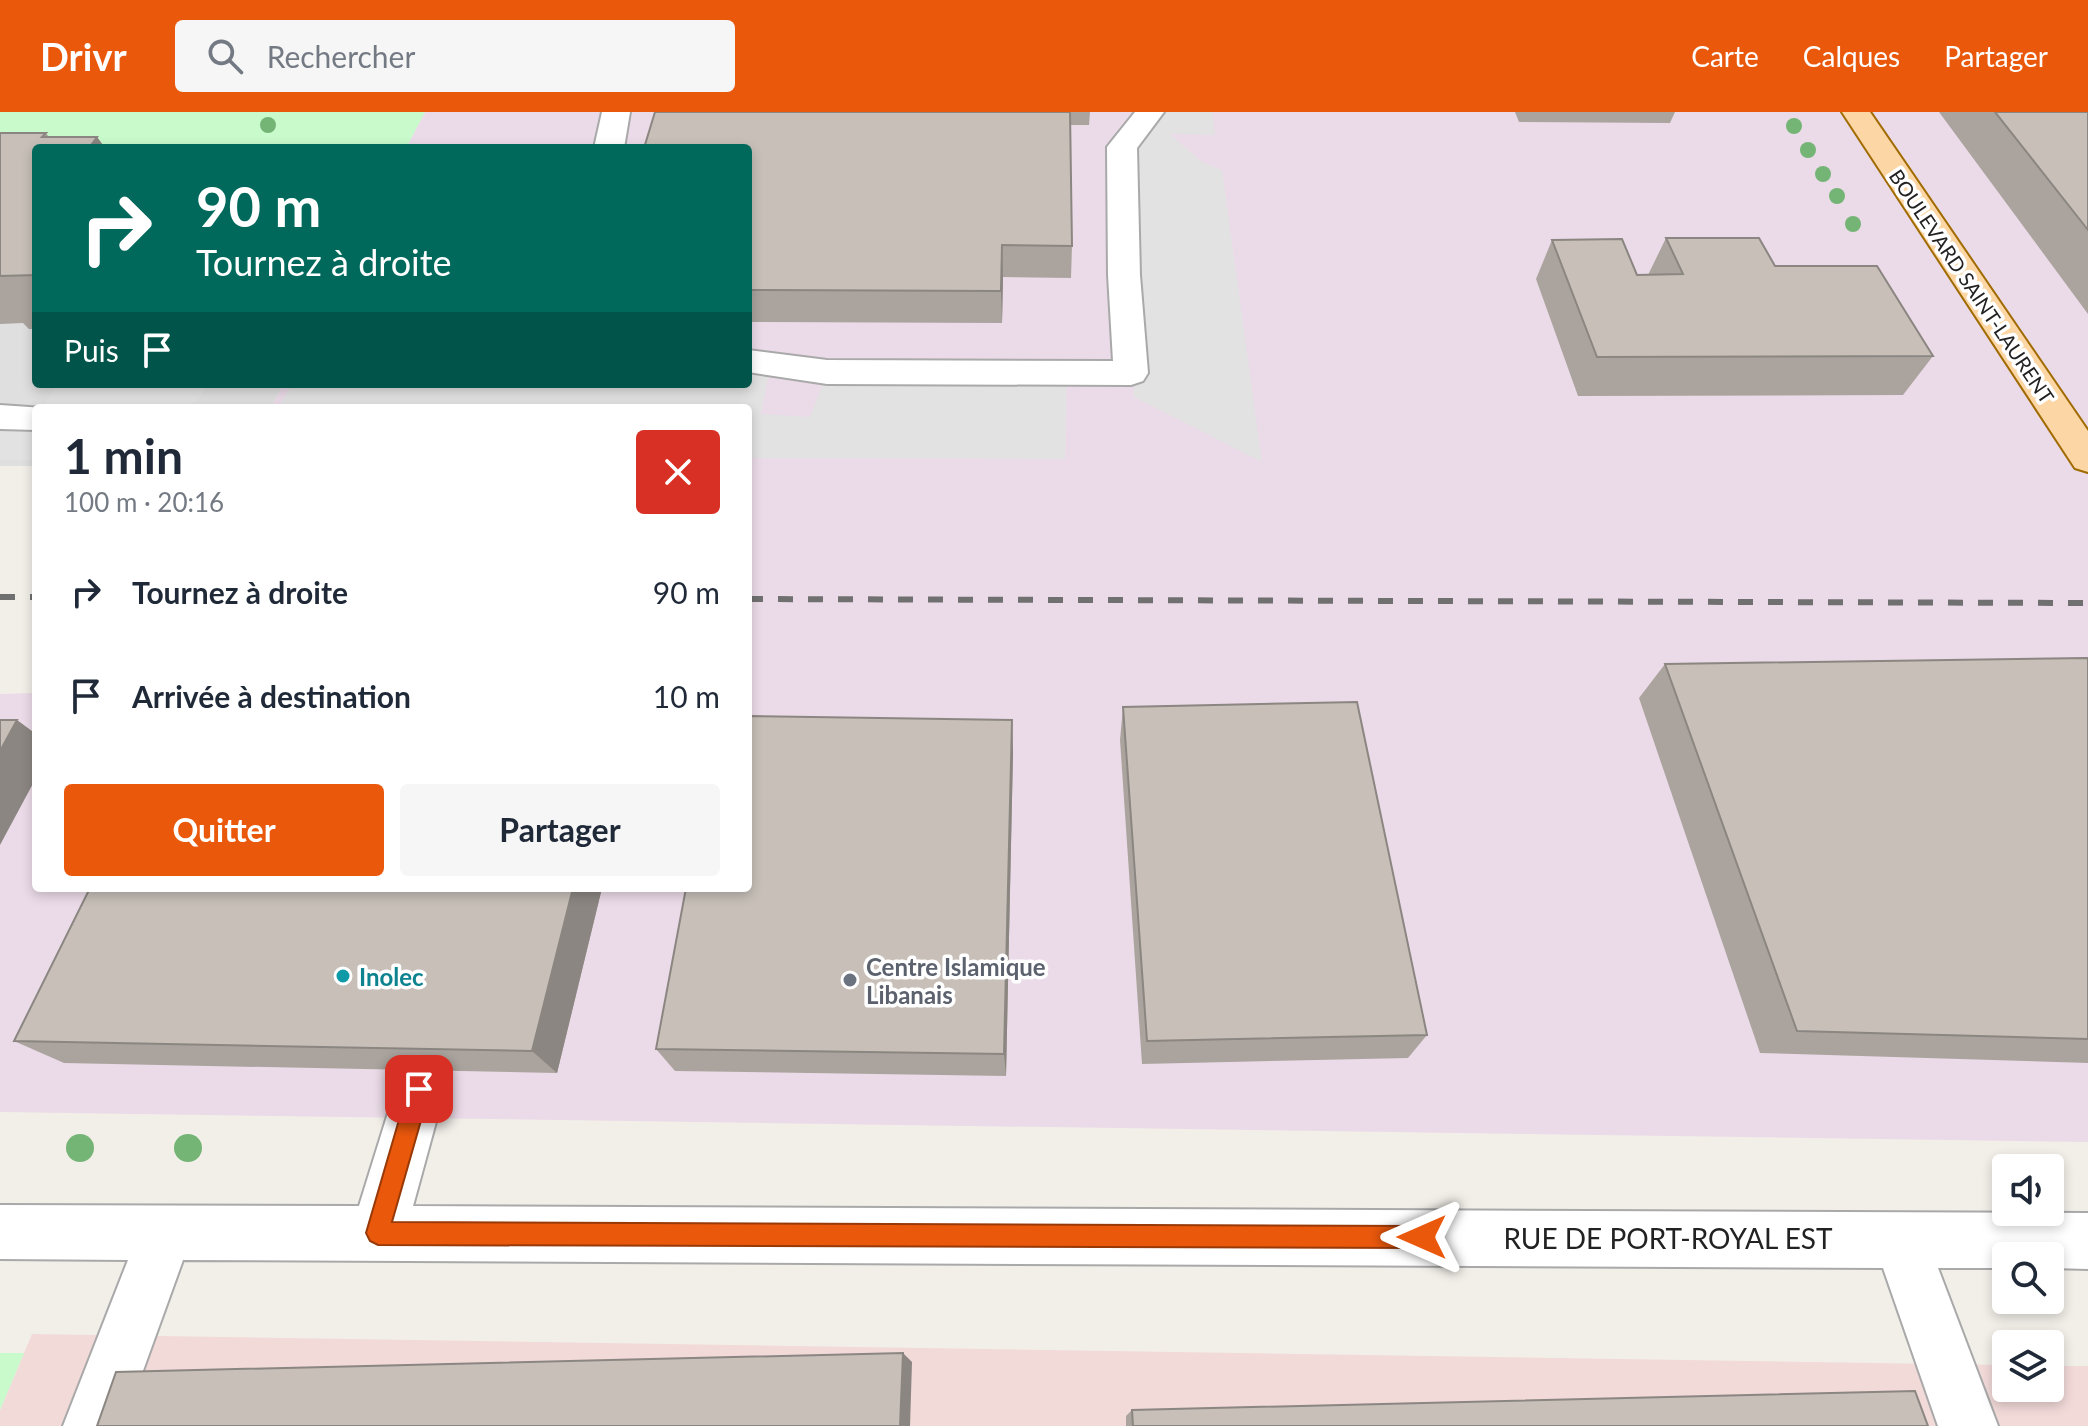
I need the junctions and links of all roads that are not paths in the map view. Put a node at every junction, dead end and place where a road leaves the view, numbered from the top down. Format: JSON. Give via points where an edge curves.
{"nodes":[{"id":1,"x":616,"y":112,"type":"edge"},
{"id":2,"x":1150,"y":112,"type":"edge"},
{"id":3,"x":1856,"y":112,"type":"edge"},
{"id":4,"x":610,"y":144,"type":"edge"},
{"id":5,"x":752,"y":361,"type":"edge"},
{"id":6,"x":0,"y":417,"type":"edge"},
{"id":7,"x":32,"y":418,"type":"edge"},
{"id":8,"x":2086,"y":454,"type":"edge"},
{"id":9,"x":419,"y":1089,"type":"edge"},
{"id":10,"x":0,"y":1232,"type":"edge"},
{"id":11,"x":166,"y":1233,"type":"junction"},
{"id":12,"x":378,"y":1233,"type":"junction"},
{"id":13,"x":1900,"y":1239,"type":"junction"},
{"id":14,"x":2088,"y":1241,"type":"edge"},
{"id":15,"x":93,"y":1426,"type":"edge"},
{"id":16,"x":1968,"y":1426,"type":"edge"}],
"edges":[{"from":1,"to":4,"type":"street"},
{"from":2,"to":5,"type":"street","via":[[1122,147],[1131,373],[827,372]]},
{"from":3,"to":8,"type":"main road","name":"BOULEVARD SAINT-LAURENT"},
{"from":6,"to":7,"type":"street"},
{"from":9,"to":12,"type":"street"},
{"from":10,"to":11,"type":"street","name":"RUE DE PORT-ROYAL EST"},
{"from":11,"to":12,"type":"street","name":"RUE DE PORT-ROYAL EST"},
{"from":11,"to":15,"type":"street"},
{"from":12,"to":13,"type":"street","name":"RUE DE PORT-ROYAL EST"},
{"from":13,"to":14,"type":"street","name":"RUE DE PORT-ROYAL EST"},
{"from":13,"to":16,"type":"street"}]}
